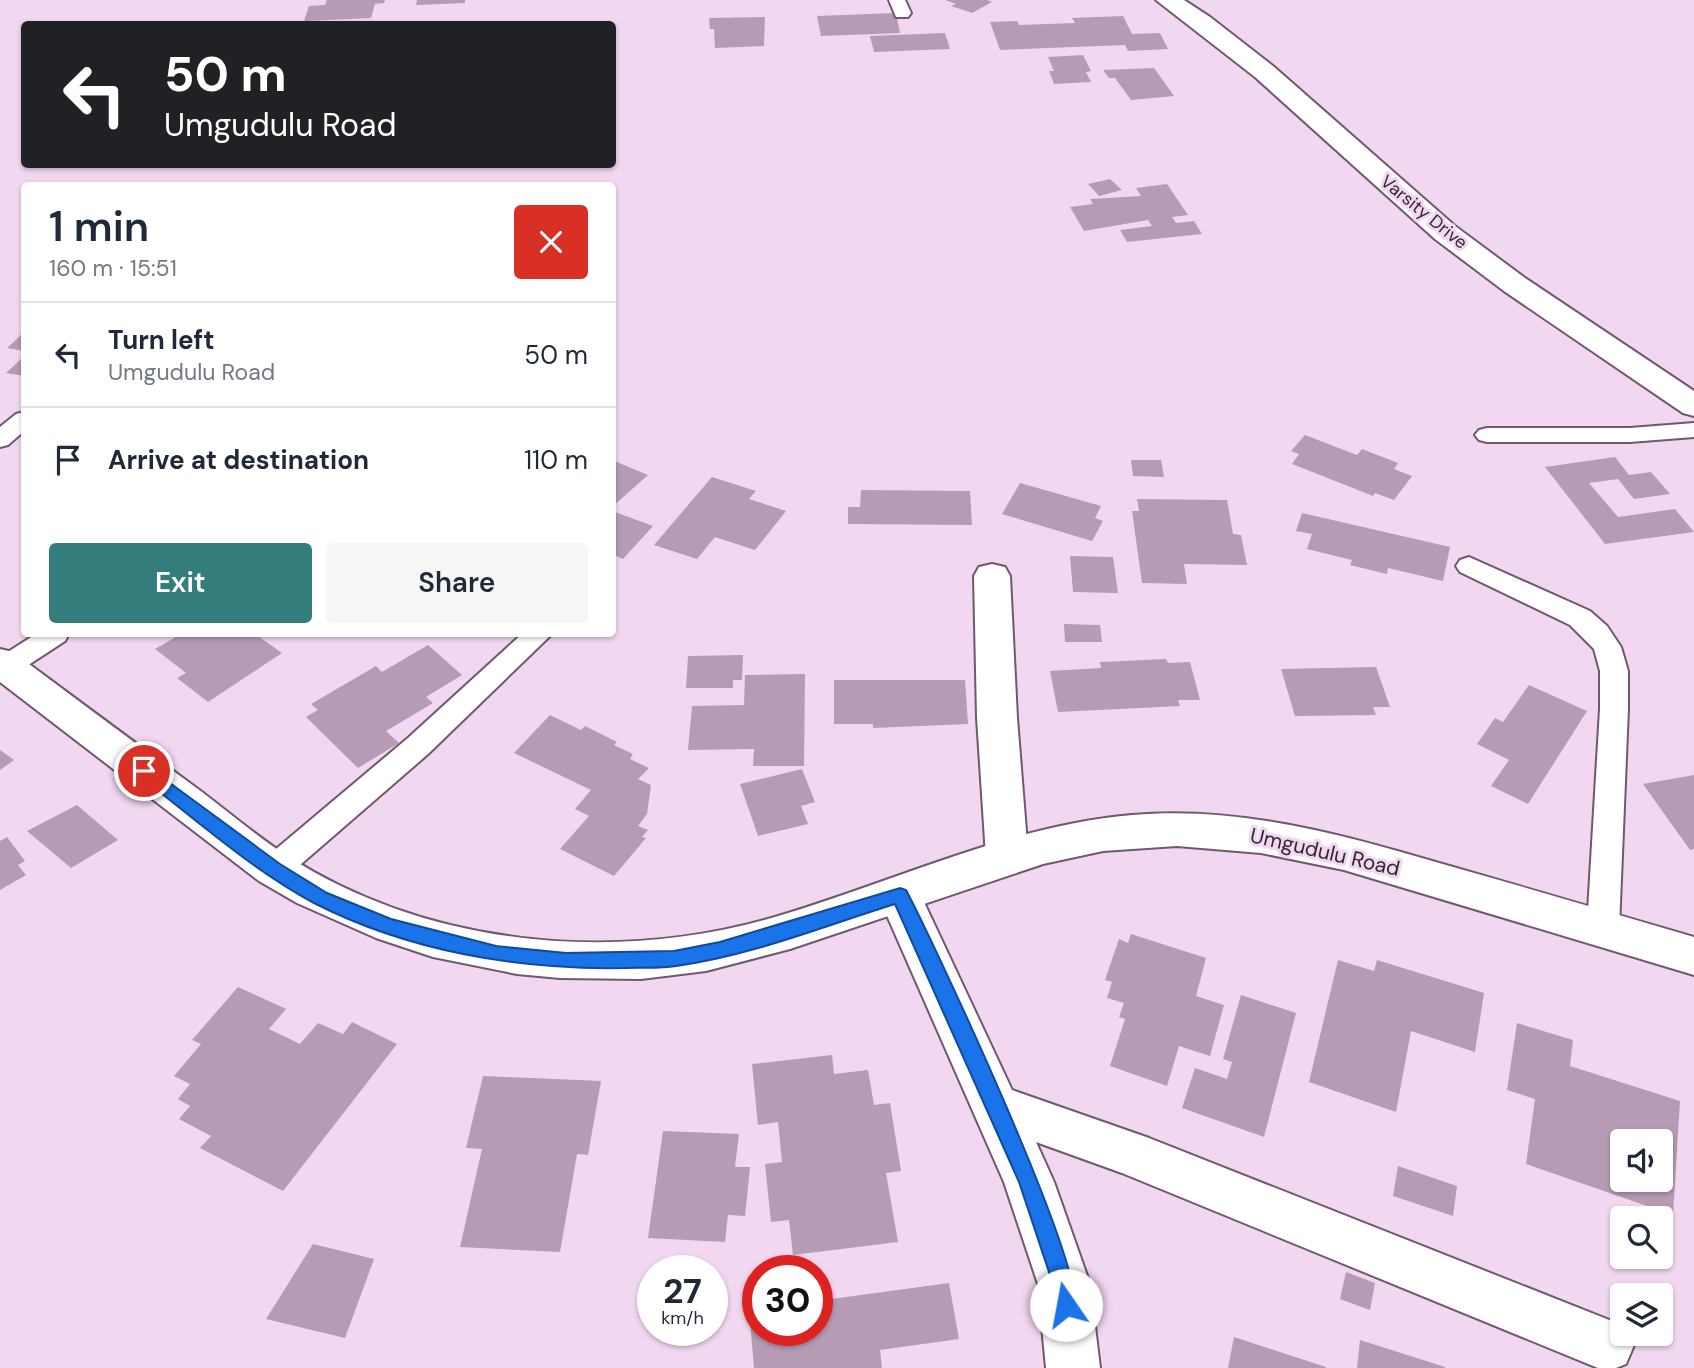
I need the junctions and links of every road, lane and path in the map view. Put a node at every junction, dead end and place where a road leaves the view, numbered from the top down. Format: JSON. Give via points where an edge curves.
{"nodes":[{"id":1,"x":1168,"y":0,"type":"edge"},
{"id":2,"x":1694,"y":406,"type":"edge"},
{"id":3,"x":21,"y":422,"type":"edge"},
{"id":4,"x":1694,"y":430,"type":"edge"},
{"id":5,"x":1487,"y":435,"type":"dead end"},
{"id":6,"x":0,"y":440,"type":"edge"},
{"id":7,"x":1469,"y":566,"type":"dead end"},
{"id":8,"x":992,"y":576,"type":"dead end"},
{"id":9,"x":50,"y":637,"type":"edge"},
{"id":10,"x":535,"y":637,"type":"edge"},
{"id":11,"x":3,"y":664,"type":"edge"},
{"id":12,"x":1007,"y":856,"type":"junction"},
{"id":13,"x":274,"y":869,"type":"junction"},
{"id":14,"x":900,"y":895,"type":"junction"},
{"id":15,"x":1603,"y":928,"type":"junction"},
{"id":16,"x":1694,"y":956,"type":"edge"},
{"id":17,"x":993,"y":1105,"type":"junction"},
{"id":18,"x":1607,"y":1345,"type":"dead end"},
{"id":19,"x":1073,"y":1368,"type":"edge"}],
"edges":[{"from":1,"to":2,"type":"street","name":"Varsity Drive","via":[[1243,53],[1414,206]]},
{"from":3,"to":6,"type":"lane"},
{"from":4,"to":5,"type":"lane"},
{"from":7,"to":15,"type":"lane","via":[[1580,618],[1607,648],[1614,671],[1614,709]]},
{"from":8,"to":12,"type":"street"},
{"from":9,"to":11,"type":"lane"},
{"from":10,"to":13,"type":"lane","via":[[418,746]]},
{"from":11,"to":13,"type":"street","name":"Umgudulu Road"},
{"from":12,"to":14,"type":"street","name":"Umgudulu Road"},
{"from":12,"to":15,"type":"street","name":"Umgudulu Road","via":[[1136,831],[1251,833],[1385,864]]},
{"from":13,"to":14,"type":"street","name":"Umgudulu Road","via":[[321,898],[387,926],[496,954],[566,961],[674,959],[720,950]]},
{"from":14,"to":17,"type":"street"},
{"from":15,"to":16,"type":"street","name":"Umgudulu Road"},
{"from":17,"to":18,"type":"street","via":[[1132,1154]]},
{"from":17,"to":19,"type":"street","via":[[1029,1182],[1064,1284]]}]}
